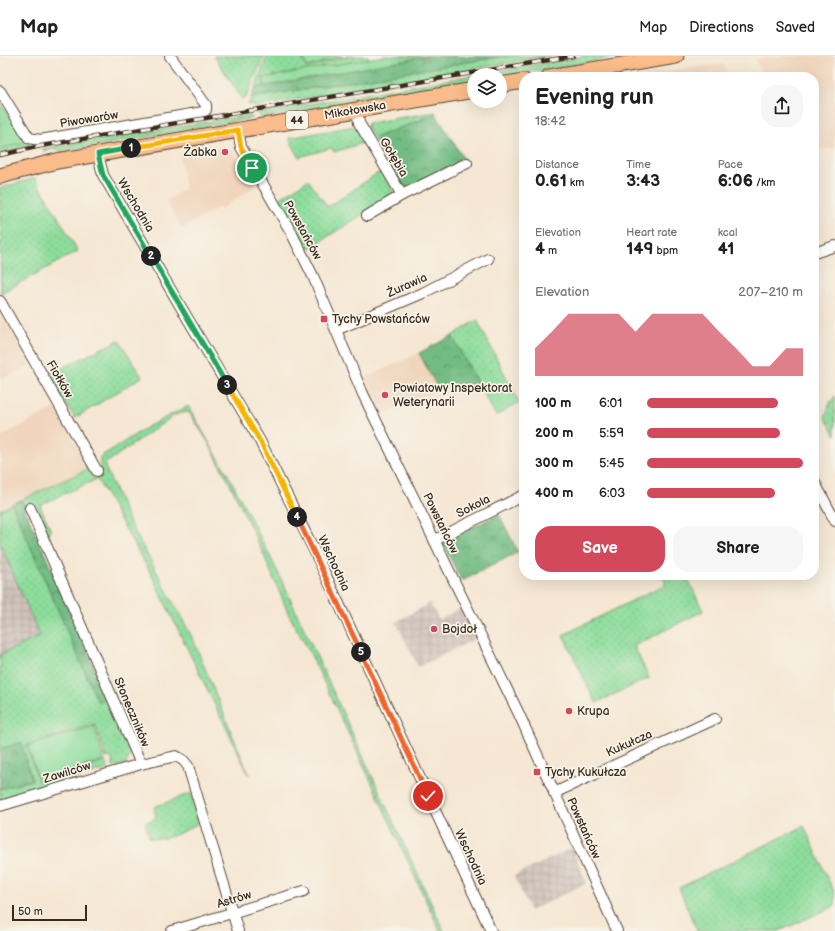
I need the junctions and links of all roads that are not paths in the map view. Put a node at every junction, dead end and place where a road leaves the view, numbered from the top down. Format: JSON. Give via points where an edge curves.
{"nodes":[{"id":1,"x":170,"y":56,"type":"edge"},
{"id":2,"x":676,"y":56,"type":"edge"},
{"id":3,"x":579,"y":72,"type":"edge"},
{"id":4,"x":519,"y":82,"type":"edge"},
{"id":5,"x":507,"y":84,"type":"edge"},
{"id":6,"x":0,"y":91,"type":"edge"},
{"id":7,"x":467,"y":91,"type":"edge"},
{"id":8,"x":357,"y":110,"type":"junction"},
{"id":9,"x":238,"y":130,"type":"junction"},
{"id":10,"x":98,"y":154,"type":"junction"},
{"id":11,"x":467,"y":164,"type":"dead end"},
{"id":12,"x":0,"y":176,"type":"edge"},
{"id":13,"x":402,"y":195,"type":"junction"},
{"id":14,"x":367,"y":216,"type":"dead end"},
{"id":15,"x":835,"y":246,"type":"edge"},
{"id":16,"x":819,"y":251,"type":"edge"},
{"id":17,"x":488,"y":259,"type":"dead end"},
{"id":18,"x":0,"y":301,"type":"edge"},
{"id":19,"x":336,"y":330,"type":"junction"},
{"id":20,"x":97,"y":471,"type":"dead end"},
{"id":21,"x":819,"y":491,"type":"edge"},
{"id":22,"x":519,"y":498,"type":"edge"},
{"id":23,"x":30,"y":508,"type":"dead end"},
{"id":24,"x":835,"y":521,"type":"edge"},
{"id":25,"x":435,"y":540,"type":"junction"},
{"id":26,"x":715,"y":719,"type":"dead end"},
{"id":27,"x":141,"y":764,"type":"junction"},
{"id":28,"x":554,"y":793,"type":"junction"},
{"id":29,"x":0,"y":806,"type":"edge"},
{"id":30,"x":304,"y":891,"type":"dead end"},
{"id":31,"x":232,"y":913,"type":"junction"},
{"id":32,"x":172,"y":931,"type":"edge"},
{"id":33,"x":238,"y":931,"type":"edge"},
{"id":34,"x":491,"y":931,"type":"edge"},
{"id":35,"x":617,"y":931,"type":"edge"}],
"edges":[{"from":1,"to":6,"type":"street","name":"Piwowarów","via":[[204,102],[206,110],[199,114],[40,140],[29,138]]},
{"from":2,"to":3,"type":"main road"},
{"from":4,"to":5,"type":"main road"},
{"from":7,"to":8,"type":"main road","name":"Mikołowska","number":"44"},
{"from":8,"to":9,"type":"main road","name":"Mikołowska","number":"44"},
{"from":8,"to":13,"type":"street","name":"Gołębia","via":[[359,123]]},
{"from":9,"to":10,"type":"main road","name":"Mikołowska","number":"44"},
{"from":9,"to":19,"type":"street","name":"Powstańców","via":[[241,147],[292,232]]},
{"from":10,"to":12,"type":"main road","name":"Mikołowska","number":"44"},
{"from":10,"to":34,"type":"street","name":"Wschodnia","via":[[103,175],[260,441],[314,550]]},
{"from":11,"to":13,"type":"street","name":"Gołębia"},
{"from":13,"to":14,"type":"street"},
{"from":15,"to":16,"type":"street"},
{"from":17,"to":19,"type":"street","name":"Żurawia","via":[[423,293]]},
{"from":18,"to":20,"type":"street","name":"Fiołków"},
{"from":19,"to":25,"type":"street","name":"Powstańców","via":[[370,408]]},
{"from":21,"to":24,"type":"street"},
{"from":22,"to":25,"type":"street","name":"Sokola"},
{"from":23,"to":27,"type":"street","name":"Słoneczników"},
{"from":25,"to":28,"type":"street","name":"Powstańców"},
{"from":26,"to":28,"type":"street","name":"Kukułcza"},
{"from":27,"to":29,"type":"street","name":"Zawilców"},
{"from":27,"to":31,"type":"street","name":"Słoneczników","via":[[176,756],[188,766]]},
{"from":28,"to":35,"type":"street","name":"Powstańców"},
{"from":30,"to":31,"type":"street","name":"Astrów"},
{"from":31,"to":32,"type":"street","name":"Astrów"},
{"from":31,"to":33,"type":"street","name":"Słoneczników"}]}
